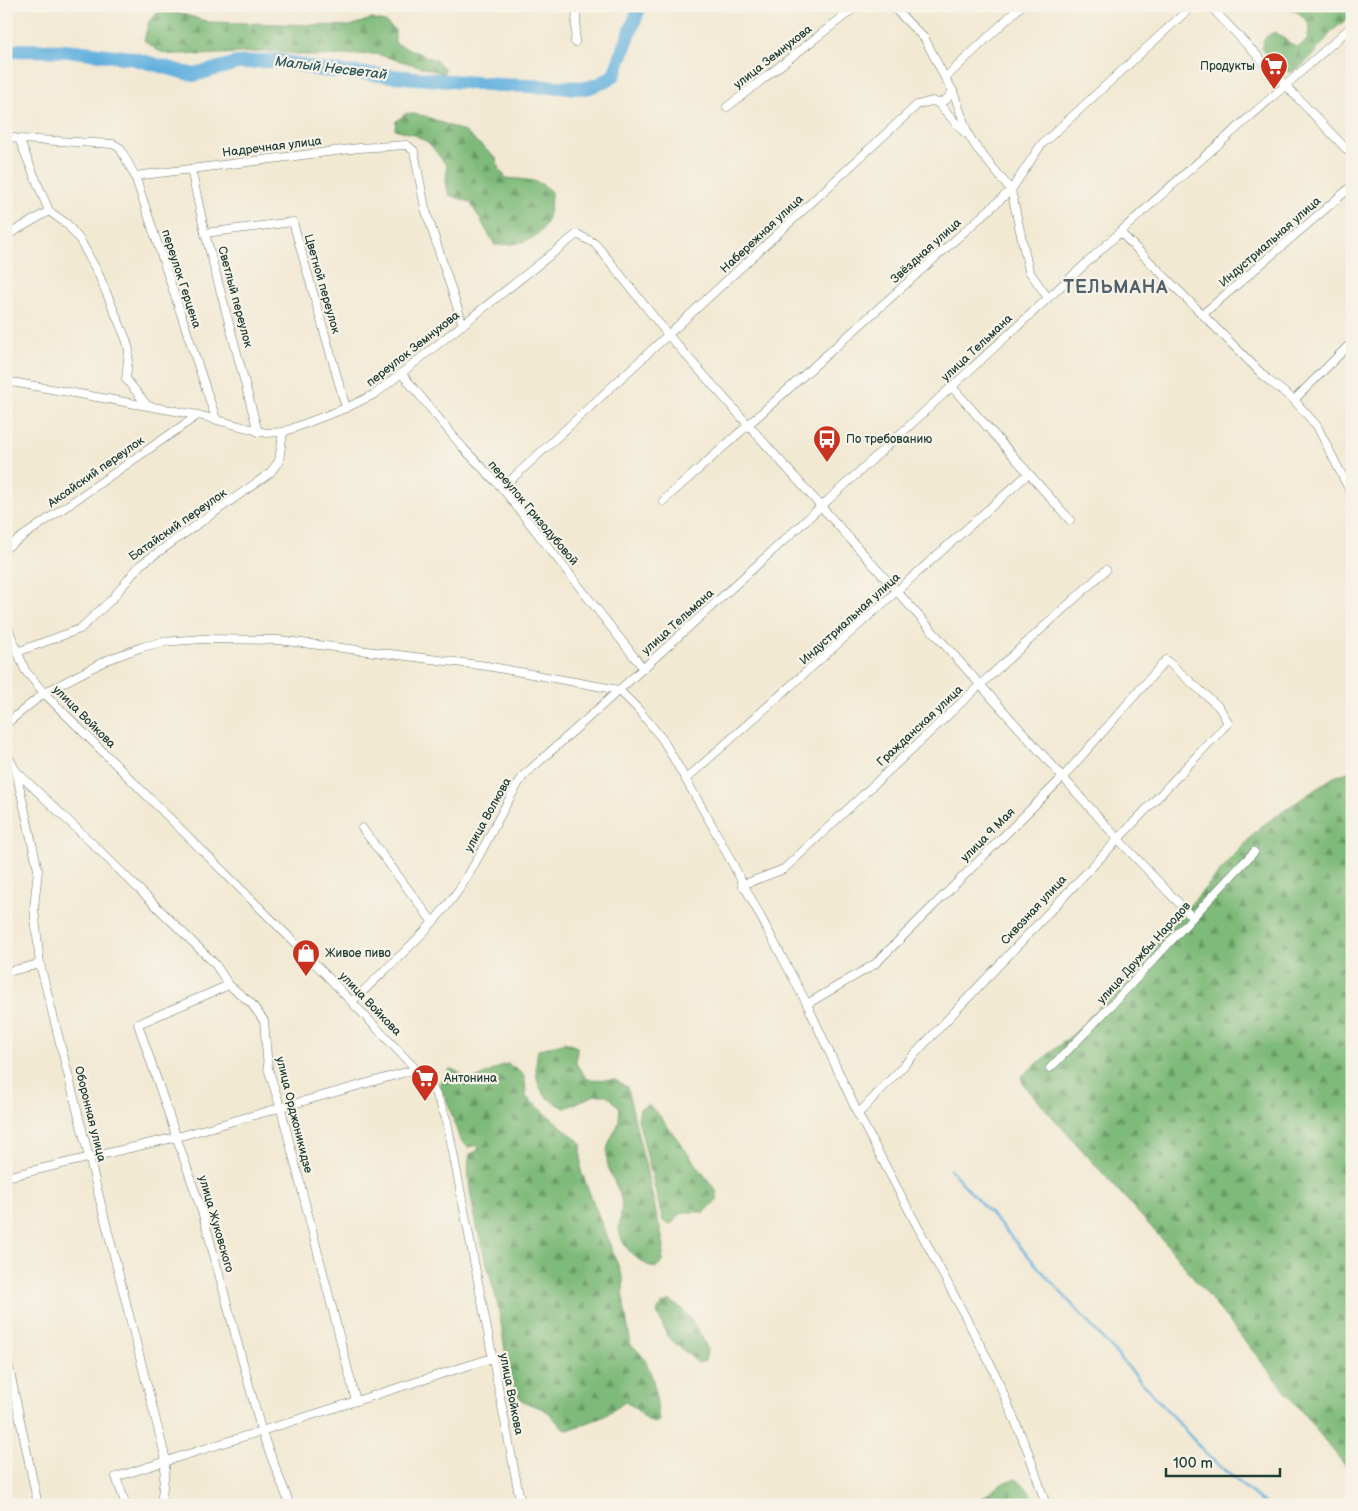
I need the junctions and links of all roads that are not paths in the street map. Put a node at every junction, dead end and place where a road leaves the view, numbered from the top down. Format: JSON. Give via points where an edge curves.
{"nodes":[{"id":1,"x":577,"y":6,"type":"edge"},
{"id":2,"x":857,"y":6,"type":"edge"},
{"id":3,"x":892,"y":6,"type":"edge"},
{"id":4,"x":1021,"y":6,"type":"edge"},
{"id":5,"x":1192,"y":6,"type":"edge"},
{"id":6,"x":1210,"y":6,"type":"edge"},
{"id":7,"x":1352,"y":26,"type":"edge"},
{"id":8,"x":574,"y":42,"type":"dead end"},
{"id":9,"x":945,"y":78,"type":"junction"},
{"id":10,"x":1286,"y":86,"type":"junction"},
{"id":11,"x":953,"y":91,"type":"junction"},
{"id":12,"x":938,"y":103,"type":"junction"},
{"id":13,"x":727,"y":107,"type":"dead end"},
{"id":14,"x":6,"y":136,"type":"edge"},
{"id":15,"x":19,"y":139,"type":"junction"},
{"id":16,"x":976,"y":146,"type":"junction"},
{"id":17,"x":1352,"y":156,"type":"edge"},
{"id":18,"x":191,"y":168,"type":"junction"},
{"id":19,"x":135,"y":176,"type":"junction"},
{"id":20,"x":1352,"y":186,"type":"edge"},
{"id":21,"x":1011,"y":190,"type":"junction"},
{"id":22,"x":49,"y":211,"type":"junction"},
{"id":23,"x":1120,"y":232,"type":"junction"},
{"id":24,"x":206,"y":233,"type":"junction"},
{"id":25,"x":6,"y":236,"type":"edge"},
{"id":26,"x":1048,"y":298,"type":"junction"},
{"id":27,"x":1203,"y":314,"type":"junction"},
{"id":28,"x":463,"y":325,"type":"junction"},
{"id":29,"x":669,"y":336,"type":"junction"},
{"id":30,"x":1352,"y":342,"type":"edge"},
{"id":31,"x":402,"y":374,"type":"junction"},
{"id":32,"x":6,"y":381,"type":"edge"},
{"id":33,"x":952,"y":387,"type":"junction"},
{"id":34,"x":1294,"y":400,"type":"junction"},
{"id":35,"x":147,"y":405,"type":"junction"},
{"id":36,"x":346,"y":408,"type":"junction"},
{"id":37,"x":198,"y":415,"type":"junction"},
{"id":38,"x":216,"y":419,"type":"junction"},
{"id":39,"x":748,"y":425,"type":"junction"},
{"id":40,"x":258,"y":432,"type":"junction"},
{"id":41,"x":283,"y":432,"type":"junction"},
{"id":42,"x":1028,"y":474,"type":"junction"},
{"id":43,"x":502,"y":488,"type":"junction"},
{"id":44,"x":1351,"y":490,"type":"edge"},
{"id":45,"x":663,"y":501,"type":"dead end"},
{"id":46,"x":821,"y":507,"type":"junction"},
{"id":47,"x":1070,"y":520,"type":"dead end"},
{"id":48,"x":6,"y":548,"type":"edge"},
{"id":49,"x":1106,"y":570,"type":"dead end"},
{"id":50,"x":897,"y":592,"type":"junction"},
{"id":51,"x":6,"y":623,"type":"edge"},
{"id":52,"x":16,"y":652,"type":"junction"},
{"id":53,"x":643,"y":668,"type":"junction"},
{"id":54,"x":980,"y":685,"type":"junction"},
{"id":55,"x":619,"y":690,"type":"junction"},
{"id":56,"x":44,"y":693,"type":"junction"},
{"id":57,"x":1228,"y":723,"type":"joint"},
{"id":58,"x":6,"y":724,"type":"edge"},
{"id":59,"x":6,"y":752,"type":"edge"},
{"id":60,"x":16,"y":771,"type":"junction"},
{"id":61,"x":1063,"y":778,"type":"junction"},
{"id":62,"x":686,"y":779,"type":"junction"},
{"id":63,"x":362,"y":828,"type":"dead end"},
{"id":64,"x":1117,"y":838,"type":"junction"},
{"id":65,"x":1254,"y":852,"type":"dead end"},
{"id":66,"x":742,"y":885,"type":"junction"},
{"id":67,"x":1191,"y":916,"type":"junction"},
{"id":68,"x":432,"y":921,"type":"junction"},
{"id":69,"x":40,"y":964,"type":"junction"},
{"id":70,"x":6,"y":972,"type":"edge"},
{"id":71,"x":229,"y":985,"type":"junction"},
{"id":72,"x":352,"y":1002,"type":"junction"},
{"id":73,"x":807,"y":1004,"type":"junction"},
{"id":74,"x":1050,"y":1068,"type":"dead end"},
{"id":75,"x":417,"y":1069,"type":"junction"},
{"id":76,"x":281,"y":1109,"type":"junction"},
{"id":77,"x":858,"y":1114,"type":"junction"},
{"id":78,"x":177,"y":1137,"type":"junction"},
{"id":79,"x":89,"y":1158,"type":"junction"},
{"id":80,"x":6,"y":1177,"type":"edge"},
{"id":81,"x":6,"y":1353,"type":"edge"},
{"id":82,"x":492,"y":1358,"type":"junction"},
{"id":83,"x":356,"y":1401,"type":"junction"},
{"id":84,"x":262,"y":1433,"type":"junction"},
{"id":85,"x":166,"y":1460,"type":"junction"},
{"id":86,"x":38,"y":1505,"type":"edge"},
{"id":87,"x":126,"y":1505,"type":"edge"},
{"id":88,"x":161,"y":1505,"type":"edge"},
{"id":89,"x":290,"y":1505,"type":"edge"},
{"id":90,"x":521,"y":1505,"type":"edge"},
{"id":91,"x":1046,"y":1505,"type":"edge"}],
"edges":[{"from":1,"to":8,"type":"street"},
{"from":2,"to":13,"type":"street","name":"улица Земнухова"},
{"from":3,"to":9,"type":"street","via":[[925,39]]},
{"from":4,"to":9,"type":"street"},
{"from":5,"to":21,"type":"street","name":"Звёздная улица","via":[[1041,145]]},
{"from":6,"to":10,"type":"street"},
{"from":7,"to":10,"type":"street","name":"улица Тельмана"},
{"from":9,"to":11,"type":"street"},
{"from":10,"to":17,"type":"street"},
{"from":10,"to":23,"type":"street","name":"улица Тельмана"},
{"from":11,"to":12,"type":"street","name":"Набережная улица","via":[[946,100]]},
{"from":11,"to":16,"type":"street","via":[[968,134]]},
{"from":12,"to":16,"type":"street"},
{"from":12,"to":29,"type":"street","name":"Набережная улица","via":[[932,101],[917,105]]},
{"from":14,"to":15,"type":"street"},
{"from":15,"to":19,"type":"street","name":"переулок Герцена","via":[[105,142],[120,148]]},
{"from":15,"to":22,"type":"street"},
{"from":16,"to":21,"type":"street"},
{"from":18,"to":19,"type":"street","name":"Надречная улица"},
{"from":18,"to":24,"type":"street","name":"Светлый переулок"},
{"from":18,"to":28,"type":"street","name":"Надречная улица","via":[[359,148],[402,145],[412,148],[425,208]]},
{"from":19,"to":38,"type":"street","name":"переулок Герцена"},
{"from":20,"to":27,"type":"street","name":"Индустриальная улица"},
{"from":21,"to":26,"type":"street","via":[[1029,271]]},
{"from":21,"to":39,"type":"street","name":"Звёздная улица"},
{"from":22,"to":25,"type":"street"},
{"from":22,"to":35,"type":"street","via":[[74,232],[98,273],[129,350],[126,379]]},
{"from":23,"to":26,"type":"street","name":"улица Тельмана"},
{"from":23,"to":27,"type":"street"},
{"from":24,"to":36,"type":"street","name":"Цветной переулок","via":[[293,222]]},
{"from":24,"to":40,"type":"street","name":"Светлый переулок"},
{"from":26,"to":33,"type":"street","name":"улица Тельмана"},
{"from":27,"to":34,"type":"street","via":[[1268,380]]},
{"from":28,"to":29,"type":"street","name":"переулок Земнухова","via":[[577,234],[594,243]]},
{"from":28,"to":31,"type":"street","name":"переулок Земнухова"},
{"from":29,"to":39,"type":"street"},
{"from":29,"to":43,"type":"street","name":"Набережная улица"},
{"from":30,"to":34,"type":"street"},
{"from":31,"to":36,"type":"street","name":"переулок Земнухова","via":[[375,394]]},
{"from":31,"to":43,"type":"street","name":"переулок Гризодубовой","via":[[464,449]]},
{"from":32,"to":35,"type":"street","name":"переулок Земнухова"},
{"from":33,"to":42,"type":"street"},
{"from":33,"to":46,"type":"street","name":"улица Тельмана"},
{"from":34,"to":44,"type":"street","via":[[1317,426]]},
{"from":35,"to":37,"type":"street","name":"переулок Земнухова"},
{"from":36,"to":41,"type":"street","name":"переулок Земнухова"},
{"from":37,"to":38,"type":"street","name":"переулок Земнухова"},
{"from":37,"to":48,"type":"street","name":"Аксайский переулок"},
{"from":38,"to":40,"type":"street","name":"переулок Земнухова"},
{"from":39,"to":45,"type":"street","name":"Звёздная улица"},
{"from":39,"to":46,"type":"street"},
{"from":40,"to":41,"type":"street","name":"переулок Земнухова"},
{"from":41,"to":52,"type":"street","name":"Батайский переулок","via":[[279,461],[270,473],[140,564],[112,599],[80,629]]},
{"from":42,"to":47,"type":"street"},
{"from":42,"to":50,"type":"street","name":"Индустриальная улица"},
{"from":43,"to":53,"type":"street","name":"переулок Гризодубовой"},
{"from":46,"to":50,"type":"street"},
{"from":46,"to":53,"type":"street","name":"улица Тельмана"},
{"from":49,"to":54,"type":"street","name":"Гражданская улица"},
{"from":50,"to":54,"type":"street"},
{"from":50,"to":62,"type":"street","name":"Индустриальная улица"},
{"from":51,"to":52,"type":"street","name":"улица Войкова"},
{"from":52,"to":56,"type":"street","name":"улица Войкова","via":[[30,678]]},
{"from":53,"to":55,"type":"street","name":"улица Тельмана"},
{"from":54,"to":61,"type":"street"},
{"from":54,"to":66,"type":"street","name":"Гражданская улица","via":[[784,869]]},
{"from":55,"to":56,"type":"street","via":[[468,663],[278,640],[202,638],[142,647],[108,660]]},
{"from":55,"to":62,"type":"street","via":[[663,740]]},
{"from":55,"to":68,"type":"street","name":"улица Волкова","via":[[524,774],[461,886]]},
{"from":56,"to":58,"type":"street"},
{"from":56,"to":72,"type":"street","name":"улица Войкова"},
{"from":57,"to":61,"type":"street","name":"улица 9 Мая","via":[[1220,707],[1166,660]]},
{"from":57,"to":64,"type":"street","name":"Сквозная улица"},
{"from":59,"to":60,"type":"street","name":"улица Орджоникидзе"},
{"from":60,"to":69,"type":"street","name":"Оборонная улица","via":[[38,870],[34,908]]},
{"from":60,"to":71,"type":"street","name":"улица Орджоникидзе","via":[[215,964]]},
{"from":61,"to":64,"type":"street"},
{"from":61,"to":73,"type":"street","name":"улица 9 Мая","via":[[875,964]]},
{"from":62,"to":66,"type":"street"},
{"from":63,"to":68,"type":"street"},
{"from":64,"to":67,"type":"street"},
{"from":64,"to":77,"type":"street","name":"Сквозная улица"},
{"from":65,"to":67,"type":"street","name":"улица Дружбы Народов"},
{"from":66,"to":73,"type":"street"},
{"from":67,"to":74,"type":"street","name":"улица Дружбы Народов"},
{"from":68,"to":72,"type":"street","name":"улица Волкова"},
{"from":69,"to":70,"type":"street"},
{"from":69,"to":79,"type":"street","name":"Оборонная улица"},
{"from":71,"to":76,"type":"street","name":"улица Орджоникидзе","via":[[251,1004],[264,1021],[268,1068]]},
{"from":71,"to":78,"type":"street","name":"улица Жуковского","via":[[138,1024]]},
{"from":72,"to":75,"type":"street","name":"улица Войкова"},
{"from":73,"to":77,"type":"street"},
{"from":75,"to":76,"type":"street"},
{"from":75,"to":82,"type":"street","name":"улица Войкова","via":[[431,1085],[447,1121]]},
{"from":76,"to":78,"type":"street"},
{"from":76,"to":83,"type":"street","name":"улица Орджоникидзе"},
{"from":77,"to":91,"type":"street","via":[[993,1369],[1029,1454]]},
{"from":78,"to":79,"type":"street"},
{"from":78,"to":84,"type":"street","name":"улица Жуковского","via":[[213,1250]]},
{"from":79,"to":80,"type":"street"},
{"from":79,"to":85,"type":"street","name":"Оборонная улица"},
{"from":81,"to":86,"type":"street"},
{"from":82,"to":83,"type":"street"},
{"from":82,"to":90,"type":"street","name":"улица Войкова"},
{"from":83,"to":84,"type":"street"},
{"from":84,"to":85,"type":"street"},
{"from":84,"to":89,"type":"street","name":"улица Жуковского"},
{"from":85,"to":87,"type":"street","via":[[116,1478]]},
{"from":85,"to":88,"type":"street"}]}
